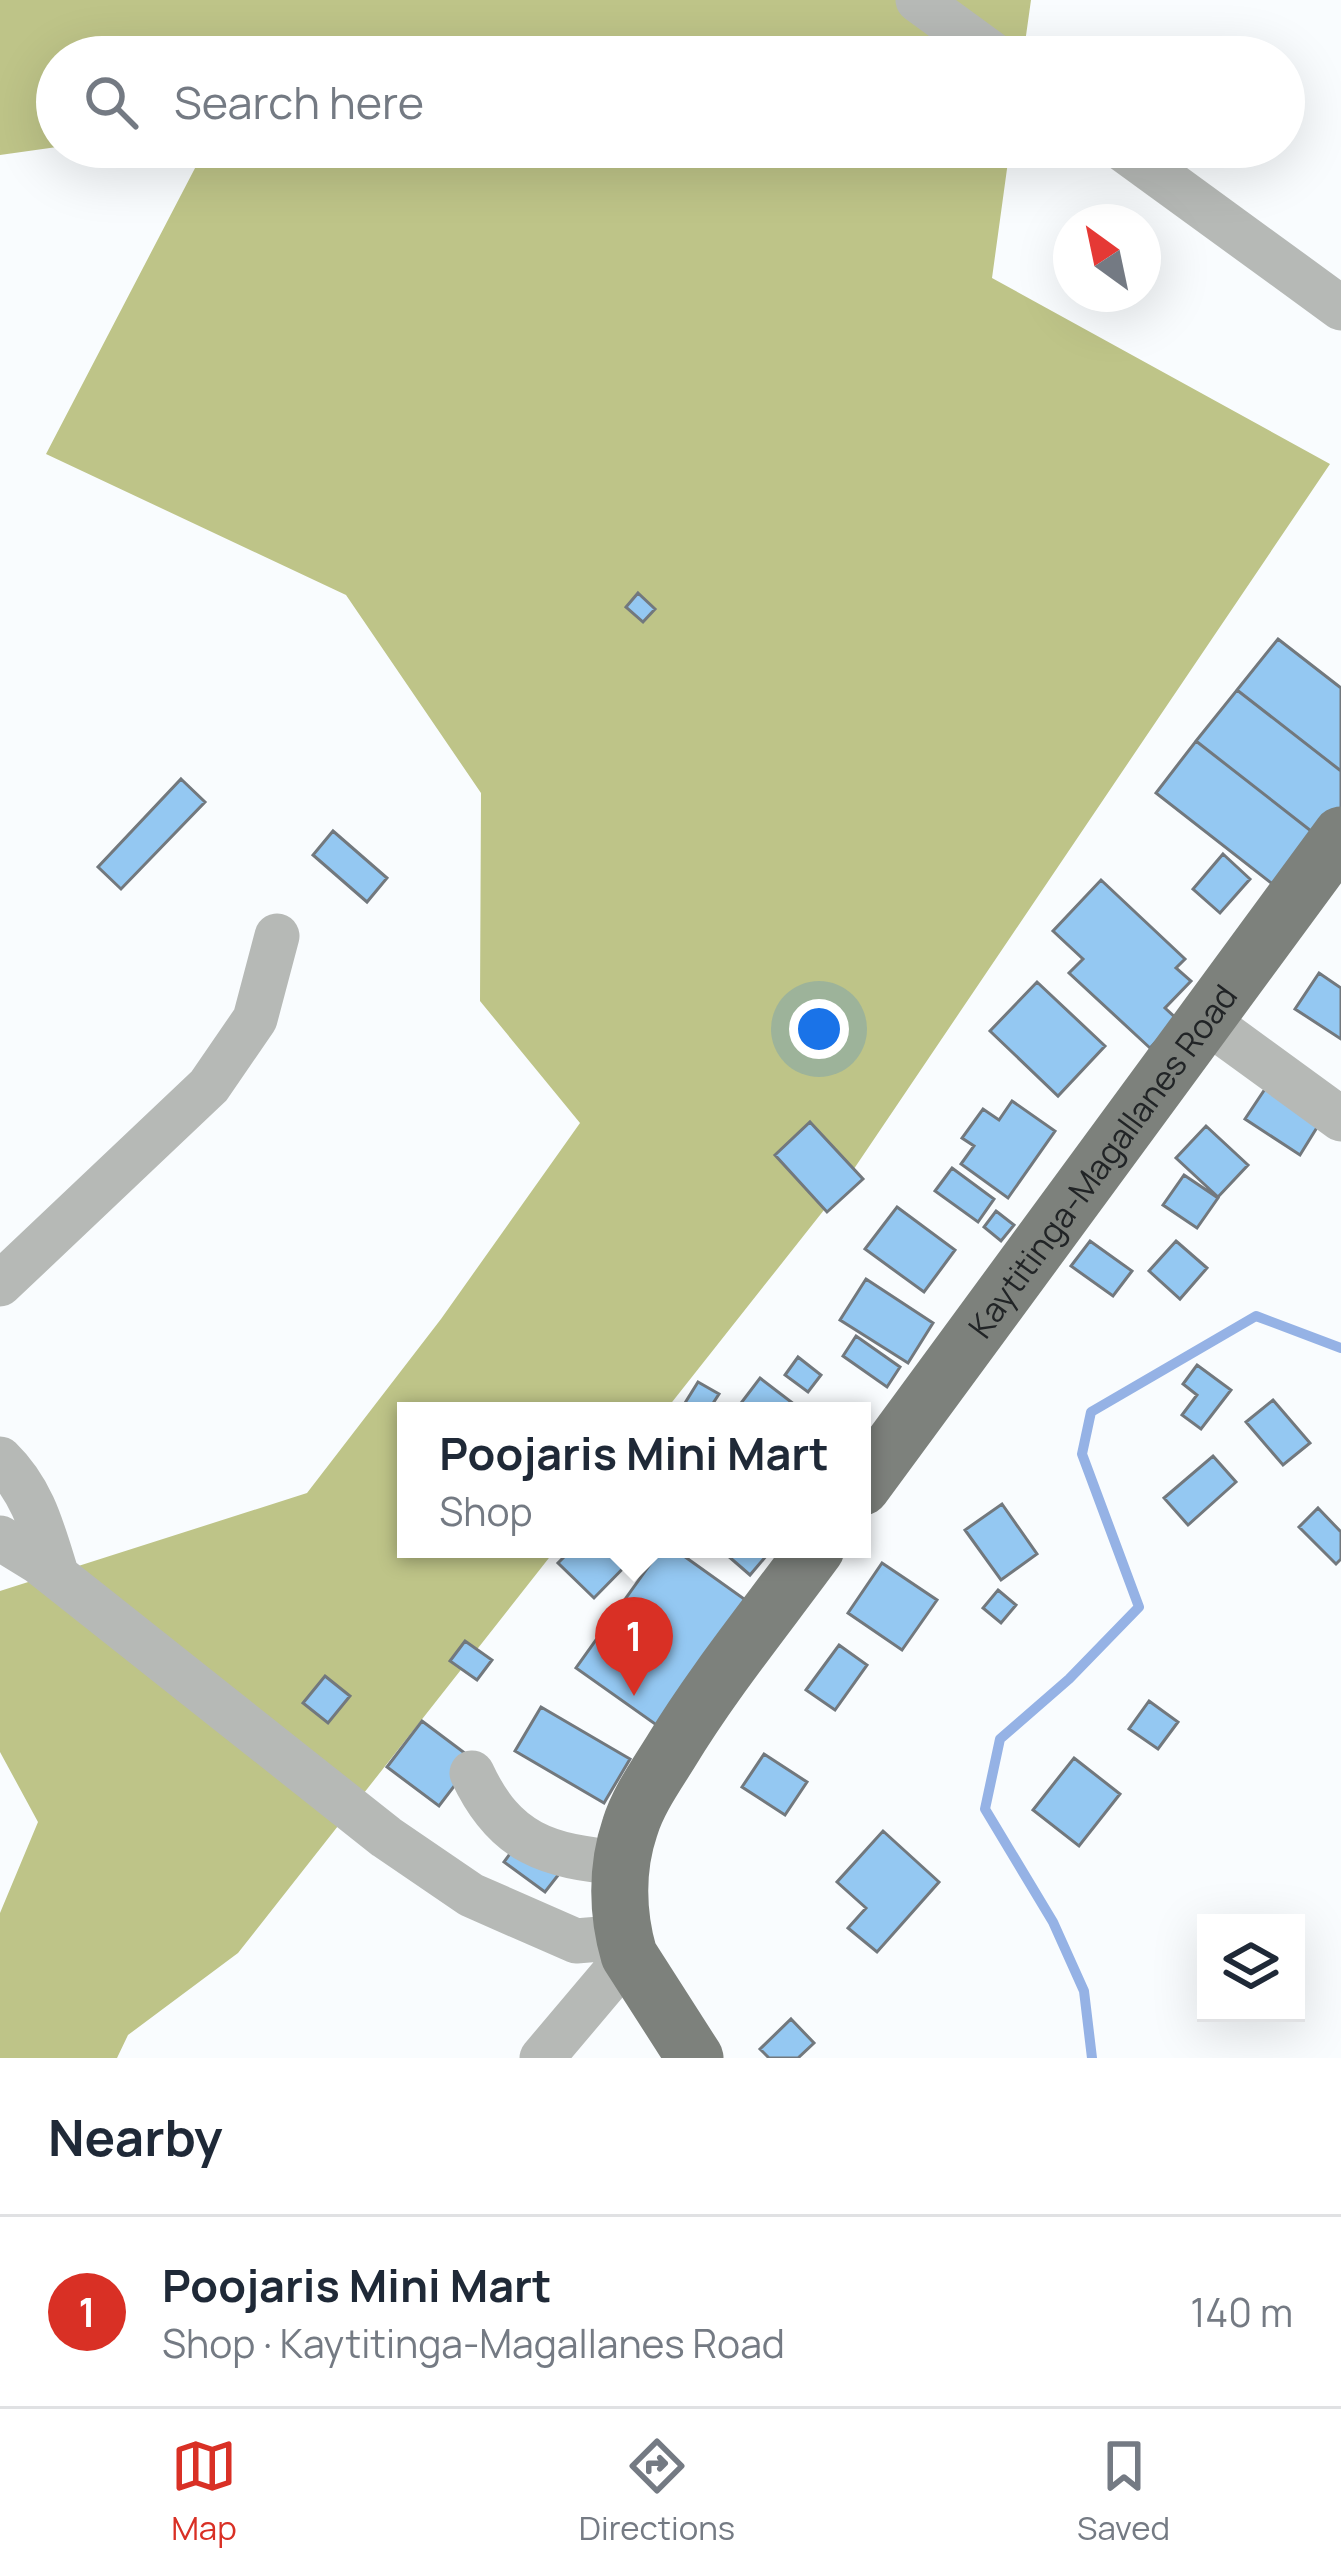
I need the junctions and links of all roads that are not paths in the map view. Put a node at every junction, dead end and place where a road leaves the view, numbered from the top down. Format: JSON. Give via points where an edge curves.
{"nodes":[{"id":1,"x":918,"y":0,"type":"edge"},
{"id":2,"x":968,"y":36,"type":"edge"},
{"id":3,"x":1149,"y":168,"type":"edge"},
{"id":4,"x":1341,"y":308,"type":"edge"},
{"id":5,"x":1341,"y":835,"type":"edge"},
{"id":6,"x":277,"y":936,"type":"dead end"},
{"id":7,"x":1205,"y":1020,"type":"junction"},
{"id":8,"x":1341,"y":1119,"type":"edge"},
{"id":9,"x":0,"y":1284,"type":"edge"},
{"id":10,"x":0,"y":1459,"type":"edge"},
{"id":11,"x":871,"y":1475,"type":"edge"},
{"id":12,"x":0,"y":1538,"type":"edge"},
{"id":13,"x":809,"y":1558,"type":"edge"},
{"id":14,"x":57,"y":1576,"type":"junction"},
{"id":15,"x":472,"y":1772,"type":"dead end"},
{"id":16,"x":621,"y":1863,"type":"junction"},
{"id":17,"x":627,"y":1946,"type":"junction"},
{"id":18,"x":542,"y":2058,"type":"edge"},
{"id":19,"x":695,"y":2058,"type":"edge"}],
"edges":[{"from":1,"to":2,"type":"street"},
{"from":3,"to":4,"type":"street"},
{"from":5,"to":7,"type":"main road","name":"Kaytitinga-Magallanes Road"},
{"from":6,"to":9,"type":"street","via":[[255,1019],[209,1086]]},
{"from":7,"to":8,"type":"street"},
{"from":7,"to":11,"type":"main road","name":"Kaytitinga-Magallanes Road"},
{"from":10,"to":14,"type":"street","via":[[34,1503]]},
{"from":12,"to":14,"type":"street"},
{"from":13,"to":16,"type":"main road","via":[[676,1742],[630,1826]]},
{"from":14,"to":17,"type":"street","via":[[386,1837],[471,1894],[576,1941]]},
{"from":15,"to":16,"type":"street","via":[[510,1831],[577,1859]]},
{"from":16,"to":17,"type":"main road"},
{"from":17,"to":18,"type":"street"},
{"from":17,"to":19,"type":"main road"}]}
